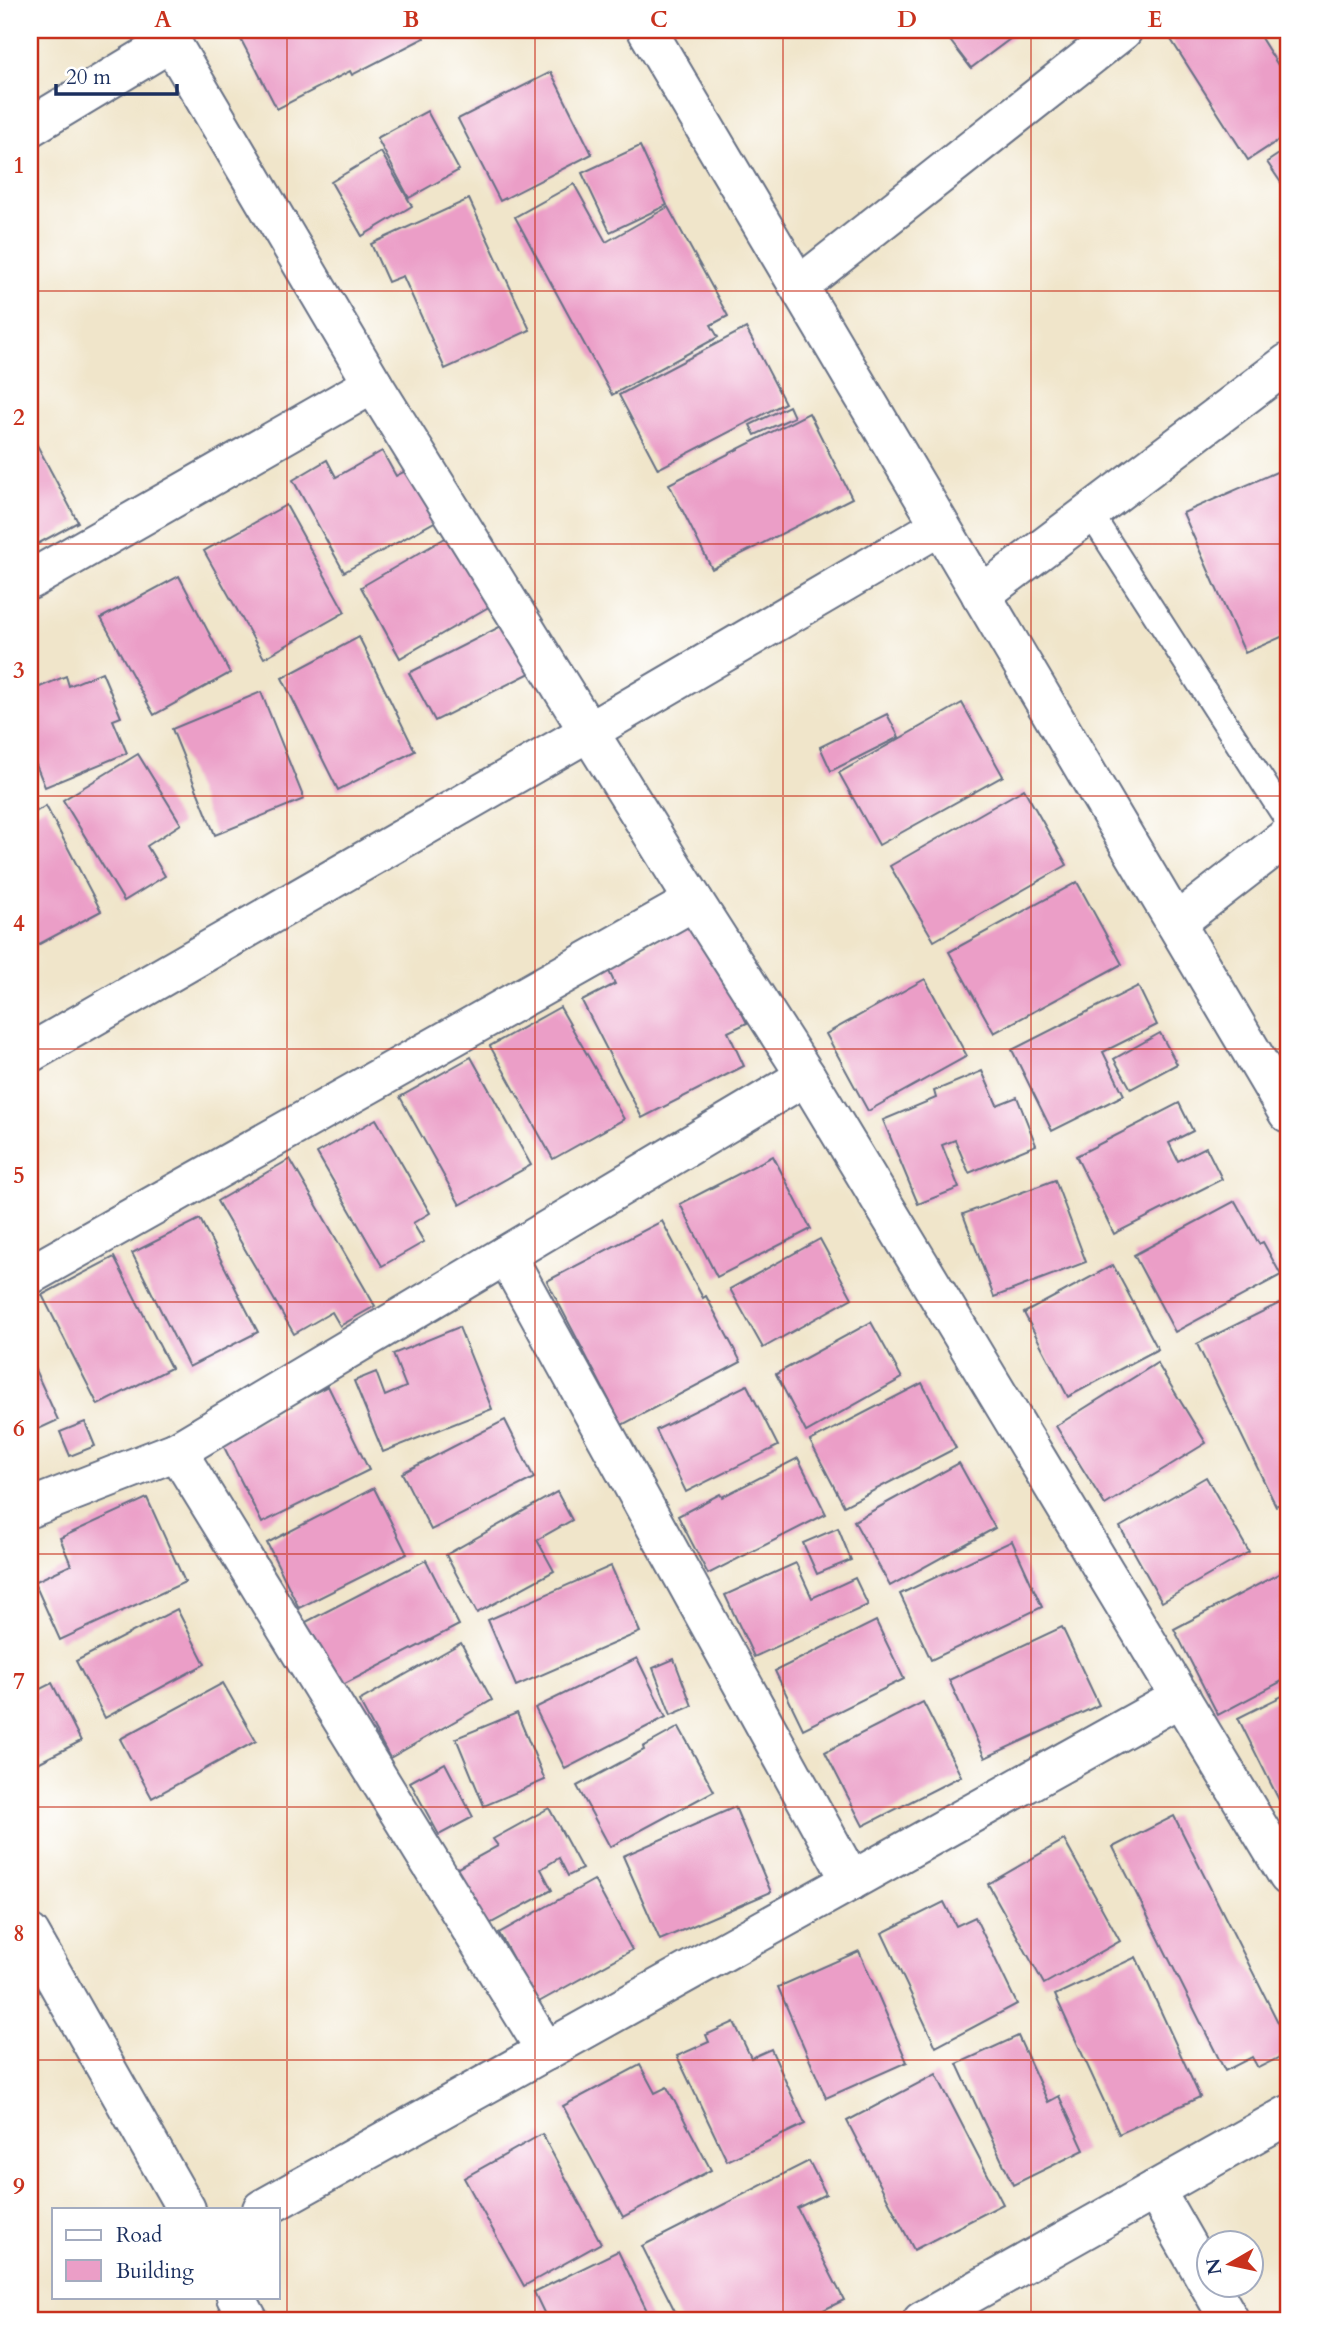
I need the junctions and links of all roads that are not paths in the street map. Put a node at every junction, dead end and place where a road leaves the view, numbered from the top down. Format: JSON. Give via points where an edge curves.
{"nodes":[{"id":1,"x":647,"y":30,"type":"edge"},
{"id":2,"x":1123,"y":30,"type":"edge"},
{"id":3,"x":167,"y":36,"type":"edge"},
{"id":4,"x":30,"y":127,"type":"edge"},
{"id":5,"x":799,"y":286,"type":"junction"},
{"id":6,"x":1288,"y":363,"type":"edge"},
{"id":7,"x":373,"y":384,"type":"junction"},
{"id":8,"x":1090,"y":513,"type":"junction"},
{"id":9,"x":940,"y":526,"type":"junction"},
{"id":10,"x":30,"y":580,"type":"edge"},
{"id":11,"x":981,"y":595,"type":"junction"},
{"id":12,"x":590,"y":731,"type":"junction"},
{"id":13,"x":1288,"y":821,"type":"edge"},
{"id":14,"x":1288,"y":836,"type":"edge"},
{"id":15,"x":694,"y":901,"type":"junction"},
{"id":16,"x":1176,"y":923,"type":"junction"},
{"id":17,"x":30,"y":1053,"type":"edge"},
{"id":18,"x":806,"y":1076,"type":"junction"},
{"id":19,"x":1288,"y":1113,"type":"edge"},
{"id":20,"x":506,"y":1255,"type":"junction"},
{"id":21,"x":30,"y":1275,"type":"edge"},
{"id":22,"x":177,"y":1451,"type":"junction"},
{"id":23,"x":30,"y":1508,"type":"edge"},
{"id":24,"x":1181,"y":1697,"type":"junction"},
{"id":25,"x":1288,"y":1876,"type":"edge"},
{"id":26,"x":851,"y":1881,"type":"junction"},
{"id":27,"x":30,"y":1934,"type":"edge"},
{"id":28,"x":546,"y":2051,"type":"junction"},
{"id":29,"x":1288,"y":2115,"type":"edge"},
{"id":30,"x":1155,"y":2190,"type":"junction"},
{"id":31,"x":185,"y":2208,"type":"edge"},
{"id":32,"x":264,"y":2208,"type":"edge"},
{"id":33,"x":237,"y":2298,"type":"edge"},
{"id":34,"x":249,"y":2321,"type":"edge"},
{"id":35,"x":922,"y":2321,"type":"edge"},
{"id":36,"x":1230,"y":2321,"type":"edge"}],
"edges":[{"from":1,"to":5,"type":"street"},
{"from":2,"to":5,"type":"street"},
{"from":3,"to":4,"type":"street"},
{"from":3,"to":7,"type":"street"},
{"from":5,"to":9,"type":"street"},
{"from":6,"to":8,"type":"street"},
{"from":7,"to":10,"type":"street"},
{"from":7,"to":12,"type":"street"},
{"from":8,"to":11,"type":"street"},
{"from":8,"to":13,"type":"lane"},
{"from":9,"to":11,"type":"street"},
{"from":9,"to":12,"type":"street"},
{"from":11,"to":16,"type":"street"},
{"from":12,"to":15,"type":"street"},
{"from":12,"to":17,"type":"street"},
{"from":14,"to":16,"type":"street"},
{"from":15,"to":18,"type":"street"},
{"from":15,"to":21,"type":"street"},
{"from":16,"to":19,"type":"street"},
{"from":18,"to":20,"type":"street"},
{"from":18,"to":24,"type":"street"},
{"from":20,"to":22,"type":"street"},
{"from":20,"to":26,"type":"street"},
{"from":22,"to":23,"type":"street"},
{"from":22,"to":28,"type":"street"},
{"from":24,"to":25,"type":"street"},
{"from":24,"to":26,"type":"street"},
{"from":26,"to":28,"type":"street"},
{"from":27,"to":31,"type":"street"},
{"from":28,"to":32,"type":"street"},
{"from":29,"to":30,"type":"street"},
{"from":30,"to":35,"type":"street"},
{"from":30,"to":36,"type":"street"},
{"from":33,"to":34,"type":"street"}]}
